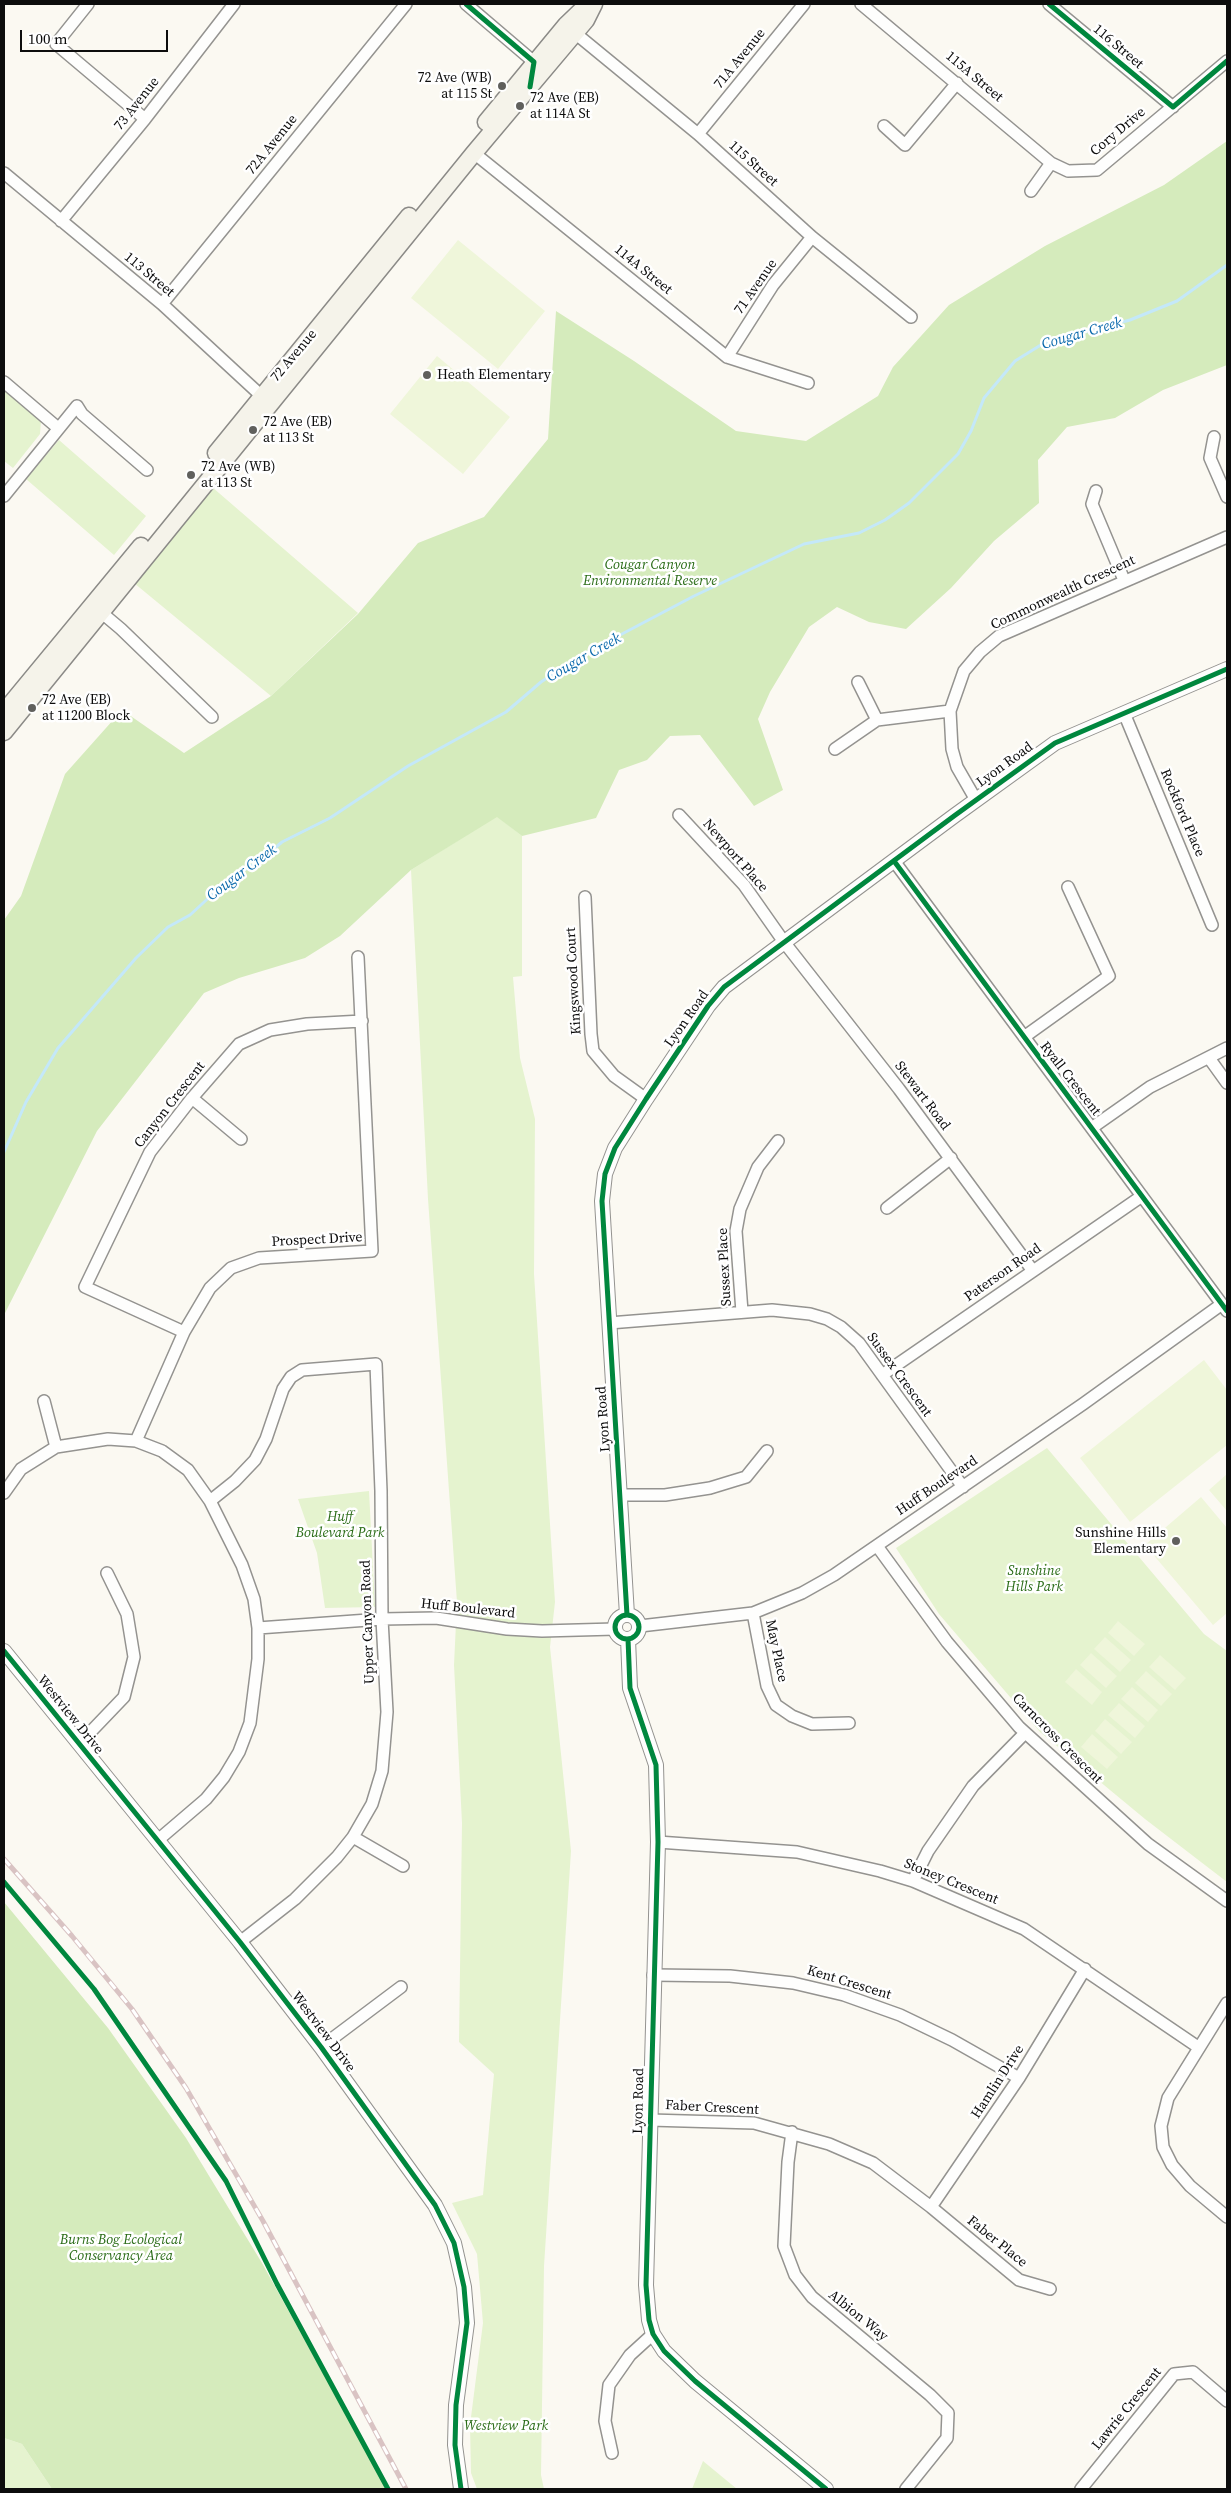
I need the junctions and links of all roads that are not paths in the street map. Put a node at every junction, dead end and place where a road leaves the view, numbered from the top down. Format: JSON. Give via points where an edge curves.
{"nodes":[{"id":1,"x":88,"y":4,"type":"edge"},
{"id":2,"x":234,"y":4,"type":"edge"},
{"id":3,"x":406,"y":4,"type":"edge"},
{"id":4,"x":466,"y":4,"type":"edge"},
{"id":5,"x":588,"y":4,"type":"edge"},
{"id":6,"x":594,"y":4,"type":"edge"},
{"id":7,"x":804,"y":4,"type":"edge"},
{"id":8,"x":861,"y":4,"type":"edge"},
{"id":9,"x":1049,"y":4,"type":"edge"},
{"id":10,"x":575,"y":33,"type":"junction"},
{"id":11,"x":1227,"y":61,"type":"edge"},
{"id":12,"x":534,"y":62,"type":"junction"},
{"id":13,"x":957,"y":83,"type":"junction"},
{"id":14,"x":530,"y":87,"type":"junction"},
{"id":15,"x":1173,"y":107,"type":"junction"},
{"id":16,"x":145,"y":119,"type":"junction"},
{"id":17,"x":884,"y":126,"type":"dead end"},
{"id":18,"x":698,"y":134,"type":"junction"},
{"id":19,"x":474,"y":153,"type":"junction"},
{"id":20,"x":1051,"y":163,"type":"junction"},
{"id":21,"x":1068,"y":172,"type":"joint"},
{"id":22,"x":4,"y":173,"type":"edge"},
{"id":23,"x":1031,"y":191,"type":"dead end"},
{"id":24,"x":62,"y":221,"type":"junction"},
{"id":25,"x":812,"y":237,"type":"junction"},
{"id":26,"x":162,"y":304,"type":"junction"},
{"id":27,"x":911,"y":317,"type":"dead end"},
{"id":28,"x":727,"y":357,"type":"junction"},
{"id":29,"x":4,"y":382,"type":"edge"},
{"id":30,"x":808,"y":383,"type":"dead end"},
{"id":31,"x":265,"y":400,"type":"junction"},
{"id":32,"x":58,"y":428,"type":"junction"},
{"id":33,"x":1214,"y":437,"type":"dead end"},
{"id":34,"x":146,"y":470,"type":"dead end"},
{"id":35,"x":1096,"y":491,"type":"dead end"},
{"id":36,"x":4,"y":496,"type":"edge"},
{"id":37,"x":1227,"y":497,"type":"edge"},
{"id":38,"x":1227,"y":537,"type":"edge"},
{"id":39,"x":1124,"y":580,"type":"junction"},
{"id":40,"x":102,"y":613,"type":"junction"},
{"id":41,"x":1227,"y":669,"type":"edge"},
{"id":42,"x":858,"y":682,"type":"dead end"},
{"id":43,"x":950,"y":711,"type":"junction"},
{"id":44,"x":4,"y":712,"type":"edge"},
{"id":45,"x":1124,"y":714,"type":"junction"},
{"id":46,"x":212,"y":717,"type":"dead end"},
{"id":47,"x":877,"y":720,"type":"junction"},
{"id":48,"x":4,"y":732,"type":"edge"},
{"id":49,"x":835,"y":748,"type":"dead end"},
{"id":50,"x":976,"y":800,"type":"junction"},
{"id":51,"x":680,"y":815,"type":"dead end"},
{"id":52,"x":894,"y":861,"type":"junction"},
{"id":53,"x":1068,"y":887,"type":"dead end"},
{"id":54,"x":585,"y":897,"type":"dead end"},
{"id":55,"x":1212,"y":925,"type":"dead end"},
{"id":56,"x":784,"y":942,"type":"junction"},
{"id":57,"x":358,"y":957,"type":"dead end"},
{"id":58,"x":362,"y":1020,"type":"junction"},
{"id":59,"x":1024,"y":1037,"type":"junction"},
{"id":60,"x":1227,"y":1048,"type":"edge"},
{"id":61,"x":1209,"y":1058,"type":"junction"},
{"id":62,"x":1227,"y":1083,"type":"edge"},
{"id":63,"x":192,"y":1098,"type":"junction"},
{"id":64,"x":646,"y":1099,"type":"junction"},
{"id":65,"x":1093,"y":1127,"type":"junction"},
{"id":66,"x":241,"y":1139,"type":"dead end"},
{"id":67,"x":778,"y":1140,"type":"dead end"},
{"id":68,"x":951,"y":1158,"type":"junction"},
{"id":69,"x":1142,"y":1196,"type":"junction"},
{"id":70,"x":887,"y":1208,"type":"dead end"},
{"id":71,"x":1033,"y":1271,"type":"junction"},
{"id":72,"x":1225,"y":1308,"type":"edge"},
{"id":73,"x":742,"y":1312,"type":"junction"},
{"id":74,"x":609,"y":1322,"type":"junction"},
{"id":75,"x":184,"y":1332,"type":"junction"},
{"id":76,"x":882,"y":1375,"type":"junction"},
{"id":77,"x":44,"y":1401,"type":"dead end"},
{"id":78,"x":136,"y":1441,"type":"junction"},
{"id":79,"x":56,"y":1447,"type":"junction"},
{"id":80,"x":767,"y":1451,"type":"dead end"},
{"id":81,"x":963,"y":1487,"type":"junction"},
{"id":82,"x":4,"y":1493,"type":"edge"},
{"id":83,"x":620,"y":1495,"type":"junction"},
{"id":84,"x":210,"y":1501,"type":"junction"},
{"id":85,"x":877,"y":1546,"type":"junction"},
{"id":86,"x":107,"y":1573,"type":"dead end"},
{"id":87,"x":753,"y":1613,"type":"junction"},
{"id":88,"x":627,"y":1615,"type":"junction"},
{"id":89,"x":382,"y":1619,"type":"junction"},
{"id":90,"x":640,"y":1626,"type":"junction"},
{"id":91,"x":258,"y":1628,"type":"junction"},
{"id":92,"x":615,"y":1628,"type":"junction"},
{"id":93,"x":628,"y":1639,"type":"junction"},
{"id":94,"x":4,"y":1651,"type":"edge"},
{"id":95,"x":849,"y":1724,"type":"dead end"},
{"id":96,"x":1025,"y":1733,"type":"junction"},
{"id":97,"x":79,"y":1744,"type":"junction"},
{"id":98,"x":352,"y":1837,"type":"junction"},
{"id":99,"x":158,"y":1840,"type":"junction"},
{"id":100,"x":658,"y":1842,"type":"junction"},
{"id":101,"x":403,"y":1866,"type":"dead end"},
{"id":102,"x":913,"y":1881,"type":"junction"},
{"id":103,"x":1227,"y":1901,"type":"edge"},
{"id":104,"x":240,"y":1942,"type":"junction"},
{"id":105,"x":1084,"y":1970,"type":"junction"},
{"id":106,"x":653,"y":1975,"type":"junction"},
{"id":107,"x":401,"y":1986,"type":"dead end"},
{"id":108,"x":1227,"y":2003,"type":"edge"},
{"id":109,"x":321,"y":2047,"type":"junction"},
{"id":110,"x":1198,"y":2047,"type":"junction"},
{"id":111,"x":1020,"y":2078,"type":"junction"},
{"id":112,"x":650,"y":2120,"type":"junction"},
{"id":113,"x":792,"y":2132,"type":"junction"},
{"id":114,"x":931,"y":2207,"type":"junction"},
{"id":115,"x":1227,"y":2217,"type":"edge"},
{"id":116,"x":1050,"y":2289,"type":"dead end"},
{"id":117,"x":653,"y":2334,"type":"junction"},
{"id":118,"x":1227,"y":2401,"type":"edge"},
{"id":119,"x":612,"y":2453,"type":"dead end"},
{"id":120,"x":461,"y":2489,"type":"edge"},
{"id":121,"x":826,"y":2489,"type":"edge"},
{"id":122,"x":906,"y":2489,"type":"edge"},
{"id":123,"x":1081,"y":2489,"type":"edge"}],
"edges":[{"from":1,"to":16,"type":"street","via":[[56,44]]},
{"from":2,"to":16,"type":"street","name":"73 Avenue"},
{"from":3,"to":26,"type":"street","name":"72A Avenue"},
{"from":4,"to":12,"type":"street"},
{"from":5,"to":12,"type":"main road","name":"72 Avenue"},
{"from":6,"to":10,"type":"main road","name":"72 Avenue"},
{"from":7,"to":18,"type":"street","name":"71A Avenue"},
{"from":8,"to":13,"type":"street","name":"115A Street"},
{"from":9,"to":15,"type":"street","name":"116 Street"},
{"from":10,"to":14,"type":"main road","name":"72 Avenue"},
{"from":10,"to":18,"type":"street","name":"115 Street"},
{"from":11,"to":15,"type":"street","name":"Cory Drive"},
{"from":12,"to":14,"type":"street"},
{"from":12,"to":31,"type":"main road","name":"72 Avenue"},
{"from":13,"to":17,"type":"street","via":[[905,145]]},
{"from":13,"to":20,"type":"street","name":"115A Street"},
{"from":14,"to":19,"type":"main road","name":"72 Avenue"},
{"from":15,"to":21,"type":"street","name":"Cory Drive","via":[[1096,170]]},
{"from":16,"to":24,"type":"street","name":"73 Avenue"},
{"from":18,"to":25,"type":"street","name":"115 Street"},
{"from":19,"to":28,"type":"street","name":"114A Street"},
{"from":19,"to":31,"type":"main road","name":"72 Avenue"},
{"from":20,"to":21,"type":"street","name":"115A Street"},
{"from":20,"to":23,"type":"street"},
{"from":22,"to":24,"type":"street","name":"113 Street"},
{"from":24,"to":26,"type":"street","name":"113 Street"},
{"from":25,"to":27,"type":"street","name":"115 Street"},
{"from":25,"to":28,"type":"street","name":"71 Avenue","via":[[773,285]]},
{"from":26,"to":31,"type":"street","name":"113 Street"},
{"from":28,"to":30,"type":"street","name":"114A Street"},
{"from":29,"to":32,"type":"street"},
{"from":31,"to":40,"type":"main road","name":"72 Avenue"},
{"from":31,"to":44,"type":"main road","name":"72 Avenue","via":[[198,476]]},
{"from":32,"to":34,"type":"street","via":[[76,406]]},
{"from":32,"to":36,"type":"street"},
{"from":33,"to":37,"type":"street","via":[[1210,458]]},
{"from":35,"to":39,"type":"street","via":[[1092,504]]},
{"from":38,"to":39,"type":"street","name":"Commonwealth Crescent"},
{"from":39,"to":43,"type":"street","name":"Commonwealth Crescent","via":[[999,636],[964,671]]},
{"from":40,"to":46,"type":"street"},
{"from":40,"to":48,"type":"main road","name":"72 Avenue"},
{"from":41,"to":45,"type":"street","name":"Lyon Road"},
{"from":42,"to":47,"type":"street"},
{"from":43,"to":47,"type":"street"},
{"from":43,"to":50,"type":"street","name":"Commonwealth Crescent","via":[[952,749],[957,767]]},
{"from":45,"to":50,"type":"street","name":"Lyon Road","via":[[1055,743]]},
{"from":45,"to":55,"type":"street","name":"Rockford Place"},
{"from":47,"to":49,"type":"street"},
{"from":50,"to":52,"type":"street","name":"Lyon Road"},
{"from":51,"to":56,"type":"street","name":"Newport Place","via":[[744,885]]},
{"from":52,"to":56,"type":"street","name":"Lyon Road"},
{"from":52,"to":59,"type":"street","name":"Ryall Crescent"},
{"from":53,"to":59,"type":"street","via":[[1109,976]]},
{"from":54,"to":64,"type":"street","name":"Kingswood Court","via":[[593,1051],[614,1076]]},
{"from":56,"to":64,"type":"street","name":"Lyon Road","via":[[724,986]]},
{"from":56,"to":68,"type":"street","name":"Stewart Road"},
{"from":57,"to":58,"type":"street","name":"Prospect Drive"},
{"from":58,"to":63,"type":"street","name":"Canyon Crescent","via":[[270,1030],[243,1042]]},
{"from":58,"to":75,"type":"street","name":"Prospect Drive","via":[[372,1251],[259,1258],[231,1268],[210,1288]]},
{"from":59,"to":65,"type":"street","name":"Ryall Crescent"},
{"from":60,"to":61,"type":"street"},
{"from":61,"to":62,"type":"street"},
{"from":61,"to":65,"type":"street","via":[[1150,1087]]},
{"from":63,"to":66,"type":"street"},
{"from":63,"to":75,"type":"street","name":"Canyon Crescent","via":[[150,1152],[84,1287]]},
{"from":64,"to":74,"type":"street","name":"Lyon Road","via":[[615,1148],[605,1174],[602,1201]]},
{"from":65,"to":69,"type":"street","name":"Ryall Crescent"},
{"from":67,"to":73,"type":"street","name":"Sussex Place","via":[[758,1167],[740,1209],[736,1231]]},
{"from":68,"to":70,"type":"street"},
{"from":68,"to":71,"type":"street","name":"Stewart Road"},
{"from":69,"to":71,"type":"street","name":"Paterson Road"},
{"from":69,"to":72,"type":"street","name":"Ryall Crescent"},
{"from":71,"to":76,"type":"street","name":"Paterson Road"},
{"from":72,"to":81,"type":"street","name":"Huff Boulevard"},
{"from":73,"to":74,"type":"street","name":"Sussex Crescent"},
{"from":73,"to":76,"type":"street","name":"Sussex Crescent","via":[[772,1310],[827,1319],[859,1343]]},
{"from":74,"to":83,"type":"street","name":"Lyon Road"},
{"from":75,"to":78,"type":"street","name":"Prospect Drive"},
{"from":76,"to":81,"type":"street","name":"Sussex Crescent"},
{"from":77,"to":79,"type":"street"},
{"from":78,"to":79,"type":"street","via":[[108,1438]]},
{"from":78,"to":84,"type":"street","via":[[176,1459]]},
{"from":79,"to":82,"type":"street","via":[[21,1469]]},
{"from":80,"to":83,"type":"street","via":[[746,1477],[665,1495]]},
{"from":81,"to":85,"type":"street","name":"Huff Boulevard"},
{"from":83,"to":88,"type":"street","name":"Lyon Road"},
{"from":84,"to":89,"type":"street","name":"Upper Canyon Road","via":[[254,1460],[291,1377],[302,1370],[376,1364]]},
{"from":84,"to":91,"type":"street","via":[[242,1565],[254,1599]]},
{"from":85,"to":87,"type":"street","name":"Huff Boulevard","via":[[802,1593]]},
{"from":85,"to":96,"type":"street","name":"Carncross Crescent","via":[[947,1642]]},
{"from":86,"to":97,"type":"street","via":[[127,1614],[134,1657],[124,1697]]},
{"from":87,"to":90,"type":"street","name":"Huff Boulevard"},
{"from":87,"to":95,"type":"street","name":"May Place","via":[[767,1686],[776,1704],[792,1716],[812,1724]]},
{"from":88,"to":90,"type":"street","via":[[636,1618]]},
{"from":88,"to":92,"type":"street","via":[[618,1618]]},
{"from":89,"to":91,"type":"street","name":"Huff Boulevard"},
{"from":89,"to":92,"type":"street","name":"Huff Boulevard","via":[[436,1618],[542,1631]]},
{"from":89,"to":98,"type":"street","name":"Upper Canyon Road","via":[[387,1712],[382,1771],[372,1804]]},
{"from":90,"to":93,"type":"street","via":[[638,1633]]},
{"from":91,"to":99,"type":"street","via":[[258,1659],[250,1723],[239,1752],[224,1778],[206,1799]]},
{"from":92,"to":93,"type":"street","via":[[620,1637]]},
{"from":93,"to":100,"type":"street","name":"Lyon Road","via":[[630,1688],[656,1765]]},
{"from":94,"to":97,"type":"street","name":"Westview Drive"},
{"from":96,"to":102,"type":"street","via":[[973,1786],[928,1851]]},
{"from":96,"to":103,"type":"street","name":"Carncross Crescent","via":[[1148,1844]]},
{"from":97,"to":99,"type":"street","name":"Westview Drive"},
{"from":98,"to":101,"type":"street"},
{"from":98,"to":104,"type":"street","name":"Upper Canyon Road","via":[[295,1900]]},
{"from":99,"to":104,"type":"street","name":"Westview Drive"},
{"from":100,"to":102,"type":"street","name":"Stoney Crescent","via":[[797,1852]]},
{"from":100,"to":106,"type":"street","name":"Lyon Road"},
{"from":102,"to":105,"type":"street","name":"Stoney Crescent","via":[[1024,1929]]},
{"from":104,"to":109,"type":"street","name":"Westview Drive"},
{"from":105,"to":110,"type":"street","name":"Stoney Crescent"},
{"from":105,"to":111,"type":"street","name":"Hamlin Drive"},
{"from":106,"to":111,"type":"street","name":"Kent Crescent","via":[[730,1976],[793,1982],[844,1995],[900,2015]]},
{"from":106,"to":112,"type":"street","name":"Lyon Road"},
{"from":107,"to":109,"type":"street"},
{"from":108,"to":110,"type":"street"},
{"from":109,"to":120,"type":"street","name":"Westview Drive","via":[[430,2197],[454,2243],[464,2287],[467,2323],[456,2405],[455,2445]]},
{"from":110,"to":115,"type":"street","via":[[1168,2098],[1161,2126],[1163,2147],[1172,2165],[1190,2186]]},
{"from":111,"to":114,"type":"street","name":"Hamlin Drive"},
{"from":112,"to":113,"type":"street","name":"Faber Crescent","via":[[754,2123]]},
{"from":112,"to":117,"type":"street","name":"Lyon Road","via":[[646,2286]]},
{"from":113,"to":114,"type":"street","name":"Faber Crescent","via":[[873,2163]]},
{"from":113,"to":122,"type":"street","name":"Albion Way","via":[[784,2246],[795,2275],[812,2297],[948,2413],[947,2438]]},
{"from":114,"to":116,"type":"street","name":"Faber Place","via":[[1020,2280]]},
{"from":117,"to":119,"type":"street","via":[[630,2355],[608,2385],[605,2421]]},
{"from":117,"to":121,"type":"street","name":"Lyon Road","via":[[664,2351],[695,2381]]},
{"from":118,"to":123,"type":"street","name":"Lawrie Crescent","via":[[1193,2372],[1174,2374]]}]}
